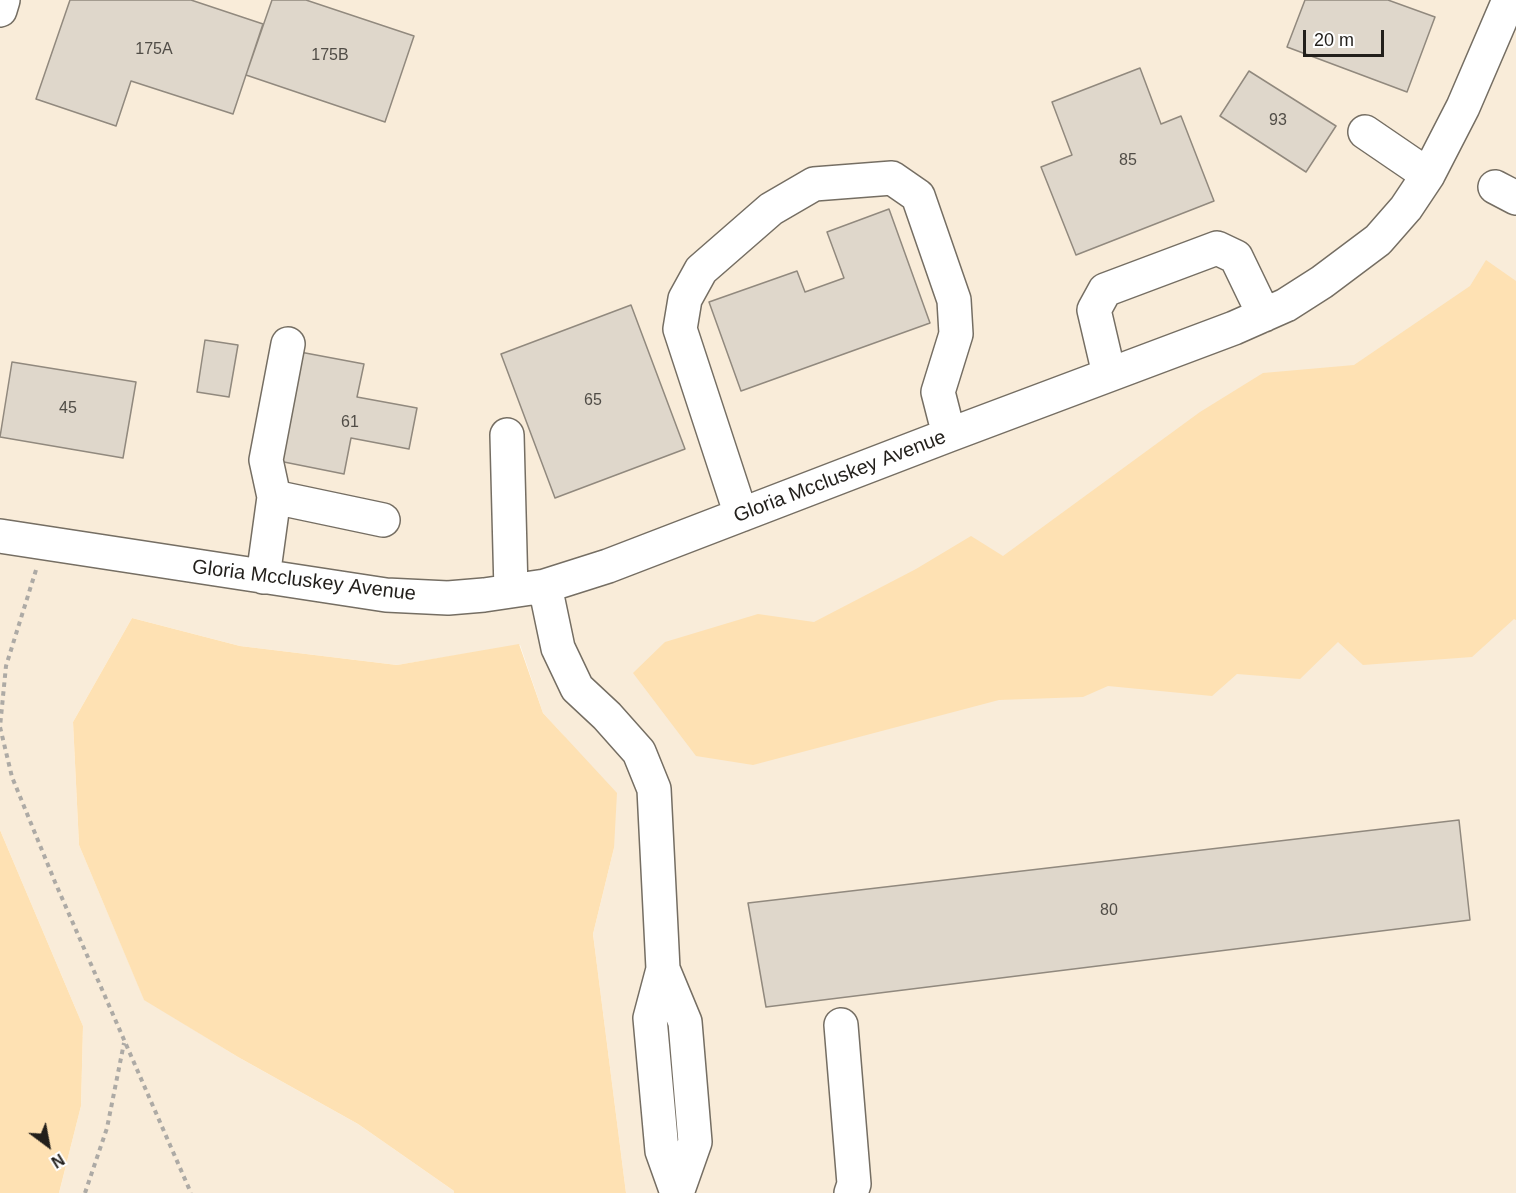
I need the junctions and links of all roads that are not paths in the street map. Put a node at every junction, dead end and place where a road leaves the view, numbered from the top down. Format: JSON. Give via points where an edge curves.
{"nodes":[{"id":1,"x":3,"y":0,"type":"edge"},
{"id":2,"x":1509,"y":0,"type":"edge"},
{"id":3,"x":0,"y":10,"type":"edge"},
{"id":4,"x":1365,"y":132,"type":"dead end"},
{"id":5,"x":1428,"y":175,"type":"junction"},
{"id":6,"x":1264,"y":315,"type":"junction"},
{"id":7,"x":288,"y":344,"type":"dead end"},
{"id":8,"x":1109,"y":374,"type":"junction"},
{"id":9,"x":507,"y":435,"type":"dead end"},
{"id":10,"x":949,"y":435,"type":"junction"},
{"id":11,"x":274,"y":497,"type":"junction"},
{"id":12,"x":741,"y":515,"type":"junction"},
{"id":13,"x":383,"y":520,"type":"dead end"},
{"id":14,"x":0,"y":536,"type":"edge"},
{"id":15,"x":262,"y":577,"type":"junction"},
{"id":16,"x":545,"y":586,"type":"junction"},
{"id":17,"x":511,"y":591,"type":"junction"},
{"id":18,"x":841,"y":1025,"type":"dead end"},
{"id":19,"x":677,"y":1193,"type":"edge"},
{"id":20,"x":851,"y":1193,"type":"edge"}],
"edges":[{"from":1,"to":3,"type":"street"},
{"from":2,"to":5,"type":"street","name":"Gloria Mccluskey Avenue"},
{"from":4,"to":5,"type":"street"},
{"from":5,"to":6,"type":"street","name":"Gloria Mccluskey Avenue","via":[[1378,240],[1322,282]]},
{"from":6,"to":8,"type":"street","name":"Gloria Mccluskey Avenue"},
{"from":6,"to":8,"type":"street","via":[[1236,257],[1217,248],[1106,290],[1094,310]]},
{"from":7,"to":11,"type":"street","via":[[266,460]]},
{"from":8,"to":10,"type":"street","name":"Gloria Mccluskey Avenue"},
{"from":9,"to":17,"type":"street"},
{"from":10,"to":12,"type":"street","name":"Gloria Mccluskey Avenue"},
{"from":10,"to":12,"type":"street","via":[[938,392],[956,334],[954,300],[918,196],[892,178],[814,184],[771,209],[701,270],[685,299],[680,329]]},
{"from":11,"to":13,"type":"street"},
{"from":11,"to":15,"type":"street"},
{"from":12,"to":16,"type":"street","name":"Gloria Mccluskey Avenue"},
{"from":14,"to":15,"type":"street","name":"Gloria Mccluskey Avenue"},
{"from":15,"to":17,"type":"street","name":"Gloria Mccluskey Avenue","via":[[386,595],[448,598]]},
{"from":16,"to":17,"type":"street","name":"Gloria Mccluskey Avenue"},
{"from":16,"to":19,"type":"street","via":[[558,648],[577,688],[639,753],[654,789],[663,969],[684,1022],[695,1142]]},
{"from":18,"to":20,"type":"street","via":[[854,1184]]}]}
